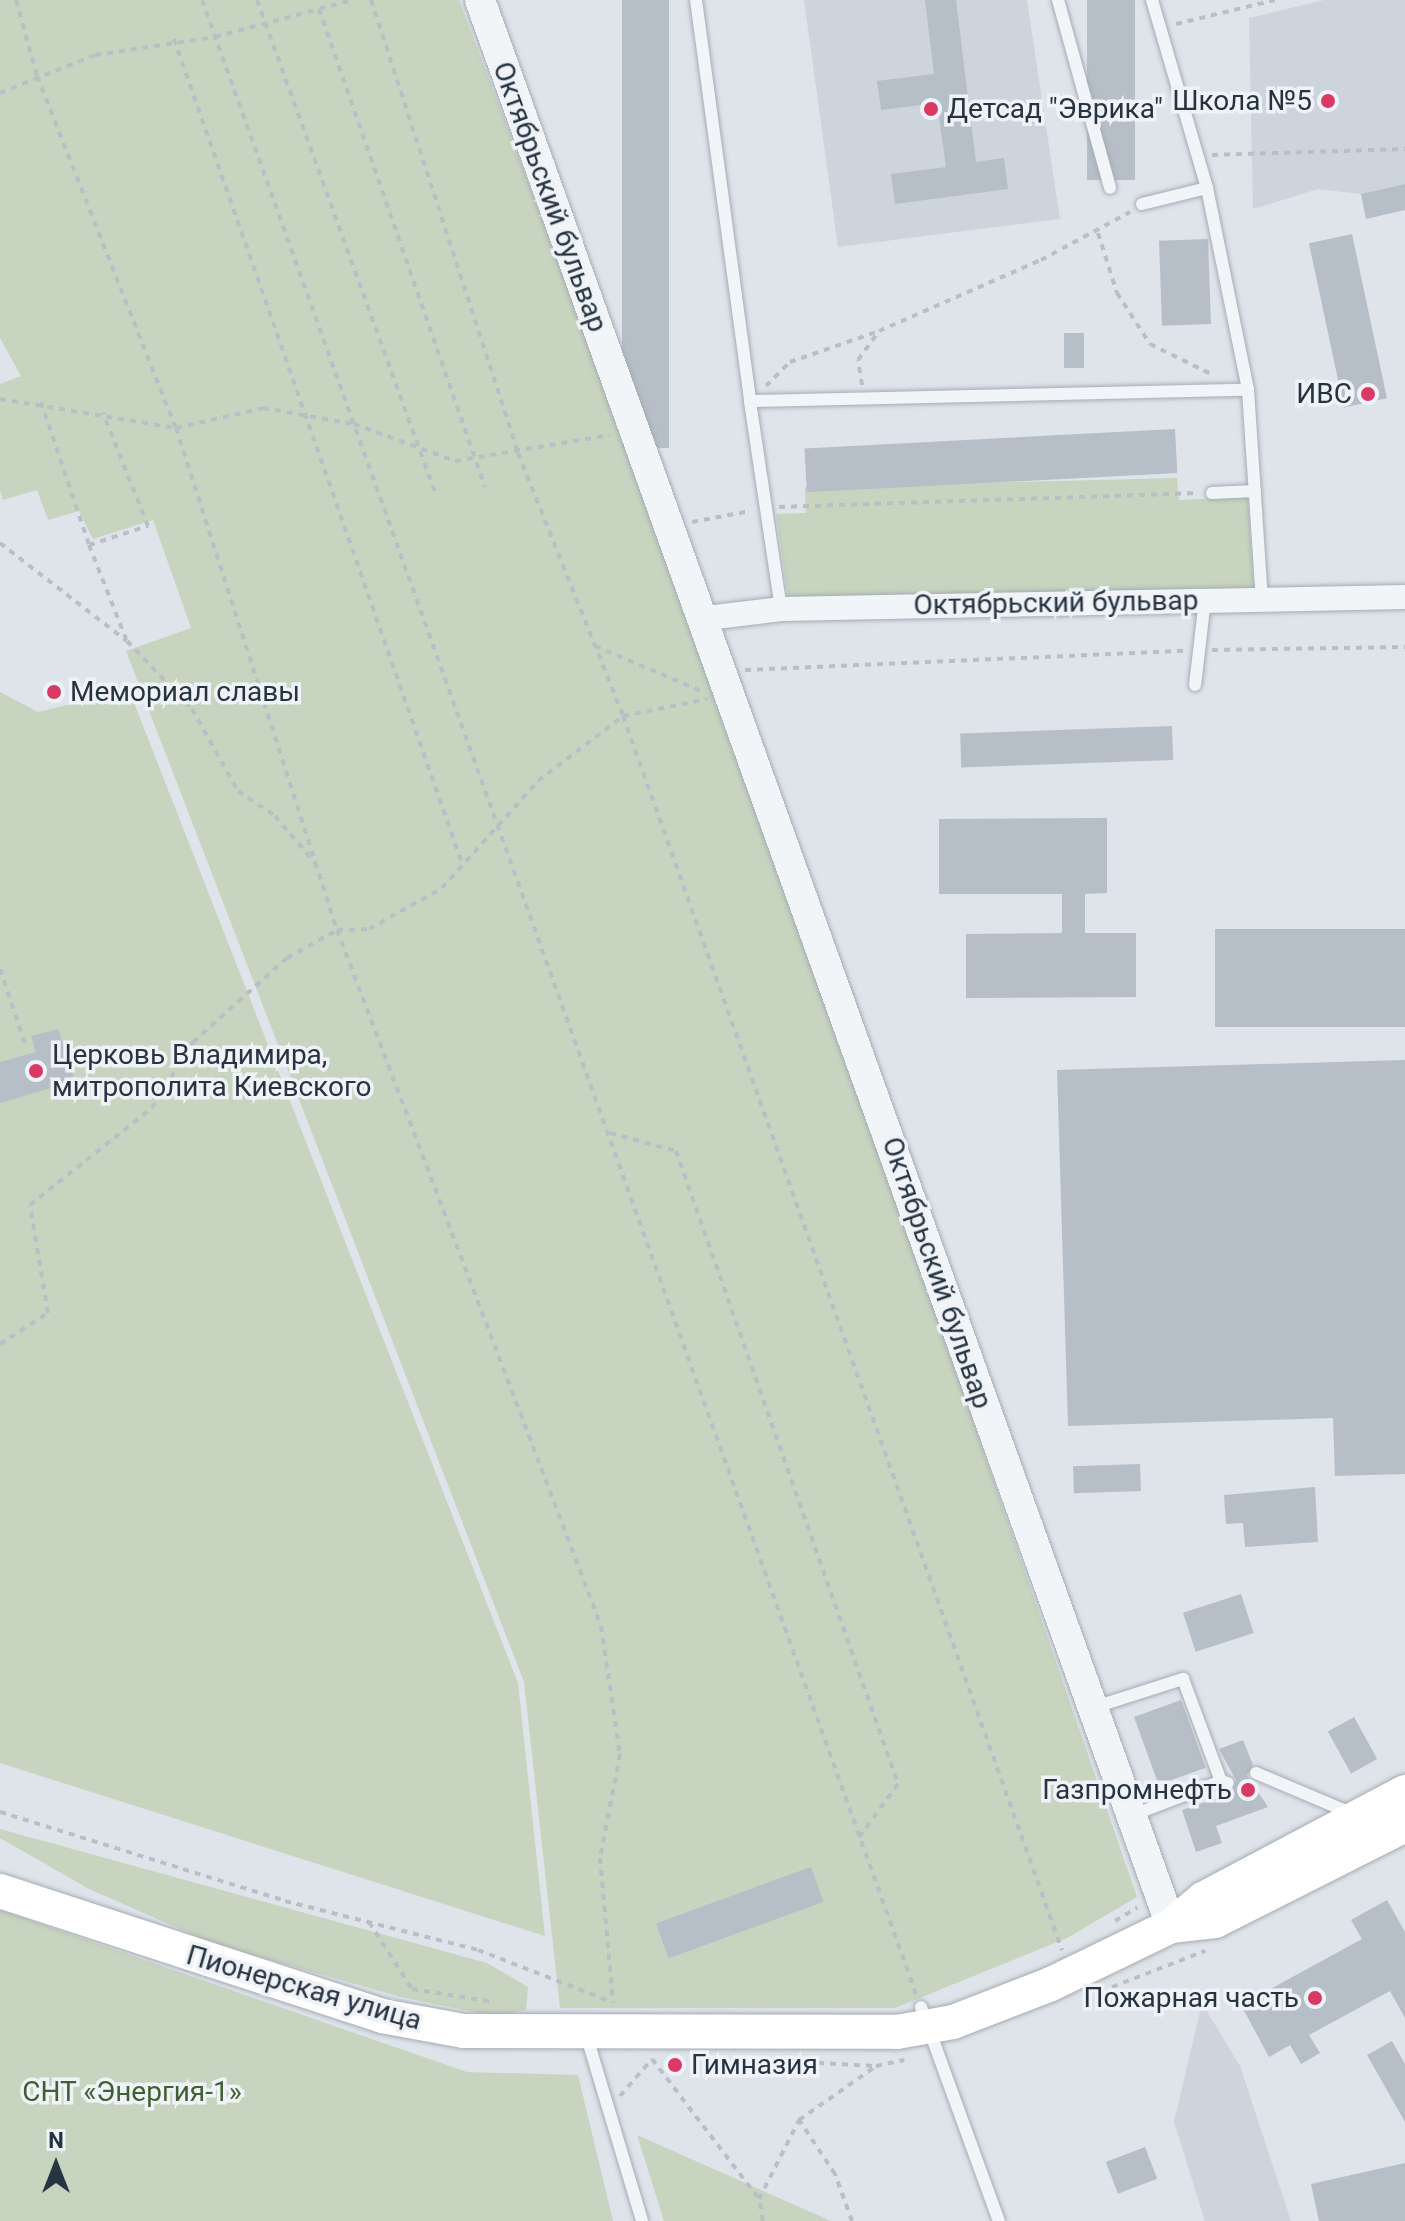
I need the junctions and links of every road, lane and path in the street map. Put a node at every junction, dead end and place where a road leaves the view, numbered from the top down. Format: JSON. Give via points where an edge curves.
{"nodes":[{"id":1,"x":16,"y":0,"type":"edge"},
{"id":2,"x":202,"y":0,"type":"edge"},
{"id":3,"x":257,"y":0,"type":"edge"},
{"id":4,"x":352,"y":0,"type":"edge"},
{"id":5,"x":371,"y":0,"type":"edge"},
{"id":6,"x":480,"y":0,"type":"edge"},
{"id":7,"x":696,"y":0,"type":"edge"},
{"id":8,"x":1058,"y":0,"type":"edge"},
{"id":9,"x":1152,"y":0,"type":"edge"},
{"id":10,"x":1275,"y":0,"type":"edge"},
{"id":11,"x":319,"y":9,"type":"junction"},
{"id":12,"x":265,"y":24,"type":"junction"},
{"id":13,"x":1160,"y":28,"type":"junction"},
{"id":14,"x":215,"y":37,"type":"junction"},
{"id":15,"x":174,"y":39,"type":"junction"},
{"id":16,"x":37,"y":76,"type":"junction"},
{"id":17,"x":0,"y":93,"type":"edge"},
{"id":18,"x":1405,"y":149,"type":"edge"},
{"id":19,"x":1198,"y":156,"type":"junction"},
{"id":20,"x":1110,"y":188,"type":"dead end"},
{"id":21,"x":1207,"y":188,"type":"junction"},
{"id":22,"x":1142,"y":204,"type":"joint"},
{"id":23,"x":1098,"y":233,"type":"junction"},
{"id":24,"x":879,"y":331,"type":"junction"},
{"id":25,"x":1248,"y":390,"type":"junction"},
{"id":26,"x":0,"y":399,"type":"edge"},
{"id":27,"x":863,"y":399,"type":"junction"},
{"id":28,"x":750,"y":401,"type":"junction"},
{"id":29,"x":41,"y":402,"type":"junction"},
{"id":30,"x":102,"y":412,"type":"junction"},
{"id":31,"x":311,"y":421,"type":"junction"},
{"id":32,"x":354,"y":424,"type":"junction"},
{"id":33,"x":176,"y":428,"type":"junction"},
{"id":34,"x":634,"y":430,"type":"junction"},
{"id":35,"x":418,"y":448,"type":"junction"},
{"id":36,"x":518,"y":453,"type":"junction"},
{"id":37,"x":476,"y":460,"type":"junction"},
{"id":38,"x":485,"y":487,"type":"dead end"},
{"id":39,"x":1255,"y":491,"type":"junction"},
{"id":40,"x":1212,"y":493,"type":"joint"},
{"id":41,"x":436,"y":495,"type":"dead end"},
{"id":42,"x":766,"y":508,"type":"junction"},
{"id":43,"x":684,"y":523,"type":"dead end"},
{"id":44,"x":0,"y":543,"type":"edge"},
{"id":45,"x":89,"y":545,"type":"junction"},
{"id":46,"x":1405,"y":597,"type":"edge"},
{"id":47,"x":1262,"y":599,"type":"junction"},
{"id":48,"x":1205,"y":600,"type":"junction"},
{"id":49,"x":781,"y":609,"type":"junction"},
{"id":50,"x":707,"y":618,"type":"junction"},
{"id":51,"x":127,"y":641,"type":"junction"},
{"id":52,"x":595,"y":646,"type":"junction"},
{"id":53,"x":1405,"y":647,"type":"edge"},
{"id":54,"x":1199,"y":650,"type":"junction"},
{"id":55,"x":738,"y":670,"type":"dead end"},
{"id":56,"x":1195,"y":685,"type":"dead end"},
{"id":57,"x":623,"y":716,"type":"junction"},
{"id":58,"x":501,"y":830,"type":"junction"},
{"id":59,"x":317,"y":865,"type":"junction"},
{"id":60,"x":463,"y":866,"type":"junction"},
{"id":61,"x":337,"y":930,"type":"junction"},
{"id":62,"x":0,"y":969,"type":"edge"},
{"id":63,"x":25,"y":1044,"type":"dead end"},
{"id":64,"x":610,"y":1133,"type":"junction"},
{"id":65,"x":0,"y":1344,"type":"edge"},
{"id":66,"x":1089,"y":1708,"type":"junction"},
{"id":67,"x":1256,"y":1773,"type":"dead end"},
{"id":68,"x":1405,"y":1792,"type":"edge"},
{"id":69,"x":0,"y":1812,"type":"edge"},
{"id":70,"x":1130,"y":1816,"type":"junction"},
{"id":71,"x":1356,"y":1816,"type":"junction"},
{"id":72,"x":1405,"y":1825,"type":"edge"},
{"id":73,"x":859,"y":1837,"type":"junction"},
{"id":74,"x":0,"y":1891,"type":"edge"},
{"id":75,"x":369,"y":1922,"type":"junction"},
{"id":76,"x":1171,"y":1926,"type":"junction"},
{"id":77,"x":1063,"y":1951,"type":"dead end"},
{"id":78,"x":504,"y":2002,"type":"dead end"},
{"id":79,"x":613,"y":2002,"type":"junction"},
{"id":80,"x":925,"y":2017,"type":"junction"},
{"id":81,"x":584,"y":2018,"type":"junction"},
{"id":82,"x":876,"y":2066,"type":"dead end"},
{"id":83,"x":618,"y":2098,"type":"dead end"},
{"id":84,"x":799,"y":2120,"type":"junction"},
{"id":85,"x":759,"y":2199,"type":"junction"},
{"id":86,"x":762,"y":2220,"type":"edge"},
{"id":87,"x":642,"y":2221,"type":"edge"},
{"id":88,"x":852,"y":2221,"type":"edge"},
{"id":89,"x":999,"y":2221,"type":"edge"}],
"edges":[{"from":1,"to":16,"type":"path"},
{"from":2,"to":14,"type":"path"},
{"from":3,"to":12,"type":"path"},
{"from":4,"to":11,"type":"path"},
{"from":5,"to":36,"type":"path"},
{"from":6,"to":34,"type":"street","name":"Октябрьский бульвар"},
{"from":7,"to":28,"type":"lane"},
{"from":8,"to":20,"type":"lane"},
{"from":9,"to":13,"type":"lane"},
{"from":10,"to":13,"type":"path"},
{"from":11,"to":12,"type":"path"},
{"from":11,"to":37,"type":"path"},
{"from":12,"to":14,"type":"path"},
{"from":12,"to":35,"type":"path"},
{"from":13,"to":19,"type":"lane"},
{"from":14,"to":15,"type":"path"},
{"from":14,"to":32,"type":"path"},
{"from":15,"to":16,"type":"path"},
{"from":15,"to":31,"type":"path"},
{"from":16,"to":17,"type":"path"},
{"from":16,"to":33,"type":"path"},
{"from":18,"to":19,"type":"path"},
{"from":19,"to":21,"type":"lane"},
{"from":21,"to":22,"type":"lane"},
{"from":21,"to":25,"type":"lane"},
{"from":22,"to":23,"type":"path"},
{"from":23,"to":24,"type":"path"},
{"from":23,"to":25,"type":"path","via":[[1117,293],[1150,344]]},
{"from":24,"to":27,"type":"path","via":[[858,360]]},
{"from":24,"to":28,"type":"path","via":[[790,362]]},
{"from":25,"to":27,"type":"lane"},
{"from":25,"to":39,"type":"lane"},
{"from":26,"to":29,"type":"path"},
{"from":27,"to":28,"type":"lane"},
{"from":28,"to":42,"type":"lane"},
{"from":29,"to":30,"type":"path"},
{"from":29,"to":45,"type":"path"},
{"from":30,"to":33,"type":"path"},
{"from":30,"to":45,"type":"path","via":[[148,526]]},
{"from":31,"to":32,"type":"path"},
{"from":31,"to":33,"type":"path","via":[[263,408]]},
{"from":31,"to":60,"type":"path","via":[[322,469]]},
{"from":32,"to":35,"type":"path"},
{"from":32,"to":58,"type":"path"},
{"from":33,"to":59,"type":"path"},
{"from":34,"to":36,"type":"path"},
{"from":34,"to":50,"type":"street","name":"Октябрьский бульвар"},
{"from":35,"to":37,"type":"path"},
{"from":35,"to":41,"type":"path"},
{"from":36,"to":37,"type":"path"},
{"from":36,"to":52,"type":"path"},
{"from":37,"to":38,"type":"path"},
{"from":39,"to":40,"type":"lane"},
{"from":39,"to":47,"type":"lane"},
{"from":40,"to":42,"type":"path"},
{"from":42,"to":43,"type":"path"},
{"from":42,"to":49,"type":"lane"},
{"from":44,"to":51,"type":"path"},
{"from":45,"to":51,"type":"path"},
{"from":46,"to":47,"type":"street","name":"Октябрьский бульвар"},
{"from":47,"to":48,"type":"street","name":"Октябрьский бульвар"},
{"from":48,"to":49,"type":"street","name":"Октябрьский бульвар"},
{"from":48,"to":54,"type":"lane"},
{"from":49,"to":50,"type":"street","name":"Октябрьский бульвар"},
{"from":50,"to":66,"type":"street","name":"Октябрьский бульвар"},
{"from":51,"to":59,"type":"path","via":[[192,709],[238,791],[275,816]]},
{"from":52,"to":57,"type":"path"},
{"from":52,"to":57,"type":"path","via":[[714,697]]},
{"from":53,"to":54,"type":"path"},
{"from":54,"to":55,"type":"path"},
{"from":54,"to":56,"type":"lane"},
{"from":57,"to":58,"type":"path","via":[[538,781]]},
{"from":57,"to":77,"type":"path"},
{"from":58,"to":60,"type":"path"},
{"from":58,"to":64,"type":"path"},
{"from":59,"to":61,"type":"path"},
{"from":60,"to":61,"type":"path","via":[[442,888],[369,929]]},
{"from":61,"to":65,"type":"path","via":[[287,958],[205,1031],[152,1108],[30,1205],[48,1313]]},
{"from":61,"to":79,"type":"path","via":[[601,1626],[620,1754],[600,1858]]},
{"from":62,"to":63,"type":"path"},
{"from":64,"to":73,"type":"path"},
{"from":64,"to":73,"type":"path","via":[[676,1151],[898,1784]]},
{"from":66,"to":70,"type":"street","name":"Октябрьский бульвар"},
{"from":66,"to":70,"type":"lane","via":[[1183,1679],[1225,1782]]},
{"from":67,"to":71,"type":"lane"},
{"from":68,"to":71,"type":"main road"},
{"from":69,"to":75,"type":"path"},
{"from":70,"to":76,"type":"street","name":"Октябрьский бульвар"},
{"from":71,"to":76,"type":"main road","via":[[1203,1899]]},
{"from":72,"to":76,"type":"main road","via":[[1215,1921]]},
{"from":73,"to":80,"type":"path"},
{"from":74,"to":81,"type":"main road","name":"Пионерская улица","via":[[382,2016],[464,2031]]},
{"from":75,"to":78,"type":"path","via":[[412,1989]]},
{"from":75,"to":79,"type":"path","via":[[478,1950]]},
{"from":76,"to":80,"type":"main road","name":"Пионерская улица","via":[[1051,1984]]},
{"from":79,"to":81,"type":"path"},
{"from":80,"to":81,"type":"main road","name":"Пионерская улица"},
{"from":80,"to":89,"type":"lane"},
{"from":81,"to":87,"type":"lane"},
{"from":82,"to":84,"type":"path"},
{"from":83,"to":85,"type":"path","via":[[652,2059]]},
{"from":84,"to":85,"type":"path"},
{"from":84,"to":88,"type":"path","via":[[835,2174]]},
{"from":85,"to":86,"type":"path"}]}
